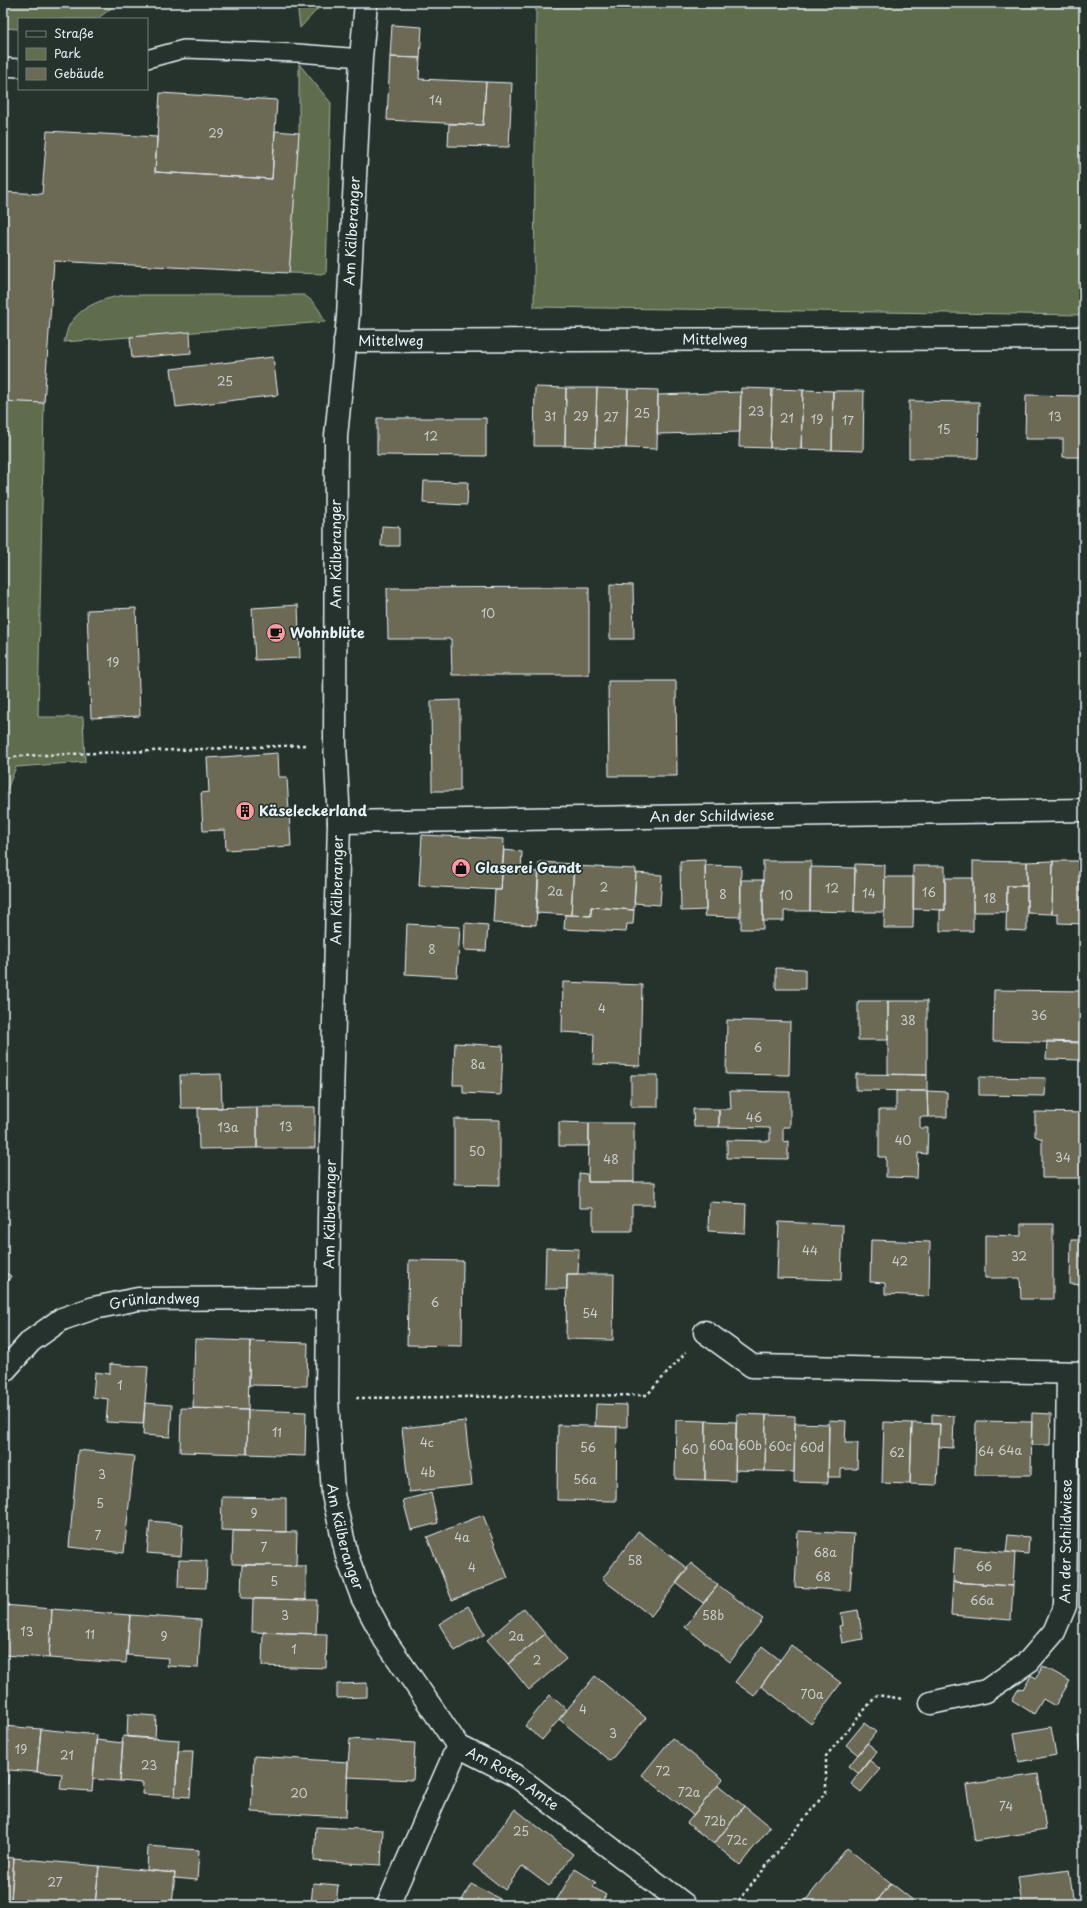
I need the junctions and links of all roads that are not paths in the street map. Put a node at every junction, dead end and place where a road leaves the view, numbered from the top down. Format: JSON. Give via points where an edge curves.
{"nodes":[{"id":1,"x":366,"y":3,"type":"edge"},
{"id":2,"x":361,"y":58,"type":"junction"},
{"id":3,"x":148,"y":59,"type":"edge"},
{"id":4,"x":3,"y":67,"type":"edge"},
{"id":5,"x":18,"y":68,"type":"edge"},
{"id":6,"x":1084,"y":338,"type":"edge"},
{"id":7,"x":345,"y":341,"type":"junction"},
{"id":8,"x":1084,"y":810,"type":"edge"},
{"id":9,"x":339,"y":822,"type":"junction"},
{"id":10,"x":329,"y":1298,"type":"junction"},
{"id":11,"x":705,"y":1332,"type":"road end"},
{"id":12,"x":3,"y":1372,"type":"edge"},
{"id":13,"x":1076,"y":1373,"type":"edge"},
{"id":14,"x":931,"y":1703,"type":"road end"},
{"id":15,"x":458,"y":1746,"type":"junction"},
{"id":16,"x":388,"y":1905,"type":"edge"},
{"id":17,"x":685,"y":1905,"type":"edge"}],
"edges":[{"from":1,"to":2,"type":"street","name":"Am Kälberanger"},
{"from":2,"to":3,"type":"lane","via":[[184,49]]},
{"from":2,"to":7,"type":"street","name":"Am Kälberanger"},
{"from":4,"to":5,"type":"lane"},
{"from":6,"to":7,"type":"street","name":"Mittelweg"},
{"from":7,"to":9,"type":"street","name":"Am Kälberanger","via":[[336,436],[335,744]]},
{"from":8,"to":9,"type":"street","name":"An der Schildwiese"},
{"from":9,"to":10,"type":"street","name":"Am Kälberanger"},
{"from":10,"to":12,"type":"street","name":"Grünlandweg","via":[[138,1299],[94,1308],[62,1319],[31,1341]]},
{"from":10,"to":15,"type":"street","name":"Am Kälberanger","via":[[327,1399],[333,1495],[347,1556],[362,1597],[385,1640]]},
{"from":11,"to":13,"type":"street","name":"An der Schildwiese","via":[[752,1366]]},
{"from":13,"to":14,"type":"street","name":"An der Schildwiese","via":[[1065,1606],[1054,1632],[1030,1661],[986,1691]]},
{"from":15,"to":16,"type":"street","name":"Am Roten Amte"},
{"from":15,"to":17,"type":"street","name":"Am Roten Amte","via":[[515,1774]]}]}
